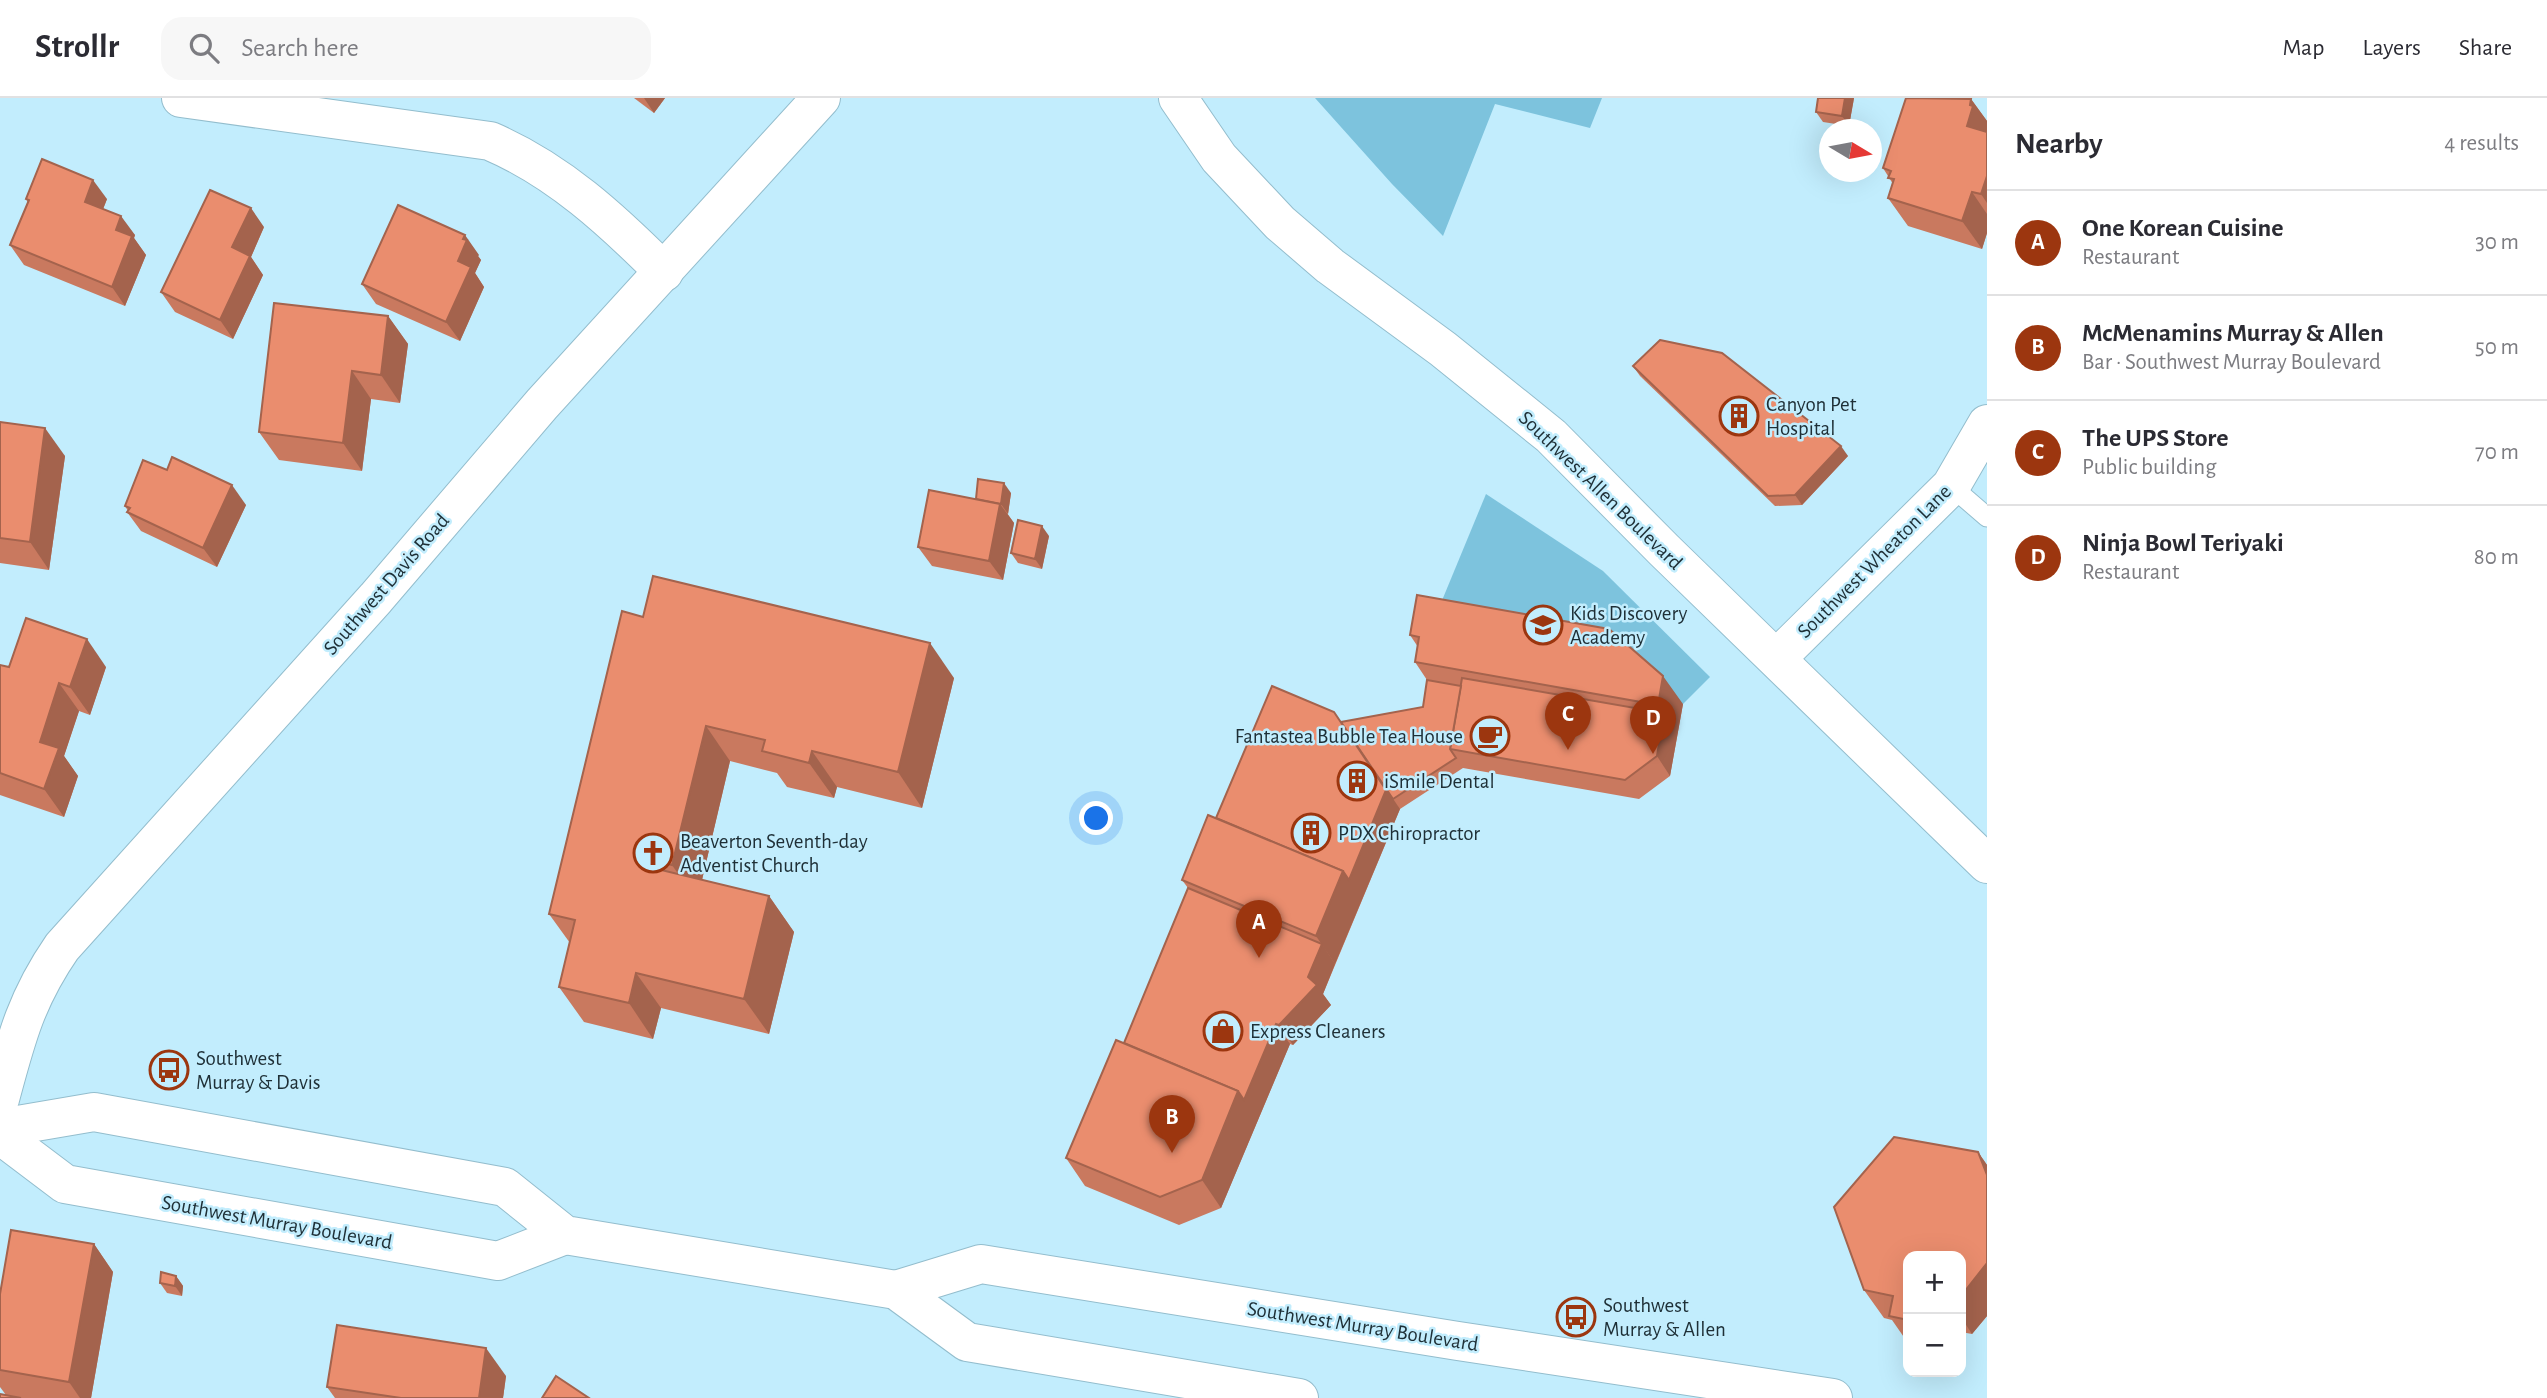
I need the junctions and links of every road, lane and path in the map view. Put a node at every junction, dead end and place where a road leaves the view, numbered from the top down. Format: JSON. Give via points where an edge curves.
{"nodes":[{"id":1,"x":181,"y":98,"type":"edge"},
{"id":2,"x":821,"y":98,"type":"edge"},
{"id":3,"x":1178,"y":98,"type":"edge"},
{"id":4,"x":664,"y":272,"type":"junction"},
{"id":5,"x":1987,"y":424,"type":"edge"},
{"id":6,"x":1951,"y":485,"type":"junction"},
{"id":7,"x":1987,"y":517,"type":"edge"},
{"id":8,"x":1777,"y":658,"type":"junction"},
{"id":9,"x":1987,"y":864,"type":"edge"},
{"id":10,"x":0,"y":1099,"type":"edge"},
{"id":11,"x":0,"y":1128,"type":"edge"},
{"id":12,"x":0,"y":1135,"type":"edge"},
{"id":13,"x":565,"y":1235,"type":"junction"},
{"id":14,"x":897,"y":1290,"type":"junction"},
{"id":15,"x":1299,"y":1398,"type":"edge"},
{"id":16,"x":1833,"y":1398,"type":"edge"}],
"edges":[{"from":1,"to":4,"type":"street","via":[[489,141],[551,173],[624,232]]},
{"from":2,"to":4,"type":"street","name":"Southwest Davis Road"},
{"from":3,"to":8,"type":"street","name":"Southwest Allen Boulevard","via":[[1219,158],[1280,223],[1551,436]]},
{"from":4,"to":10,"type":"street","name":"Southwest Davis Road","via":[[62,947],[45,971],[19,1027]]},
{"from":5,"to":6,"type":"street","name":"Southwest Wheaton Lane"},
{"from":6,"to":7,"type":"lane"},
{"from":6,"to":8,"type":"street","name":"Southwest Wheaton Lane"},
{"from":8,"to":9,"type":"street","name":"Southwest Allen Boulevard"},
{"from":11,"to":13,"type":"street","name":"Southwest Murray Boulevard","via":[[94,1112],[492,1184],[505,1187]]},
{"from":12,"to":13,"type":"street","name":"Southwest Murray Boulevard","via":[[65,1184],[498,1261]]},
{"from":13,"to":14,"type":"street","name":"Southwest Murray Boulevard"},
{"from":14,"to":15,"type":"street","name":"Southwest Murray Boulevard","via":[[967,1342]]},
{"from":14,"to":16,"type":"street","name":"Southwest Murray Boulevard","via":[[981,1264]]}]}
